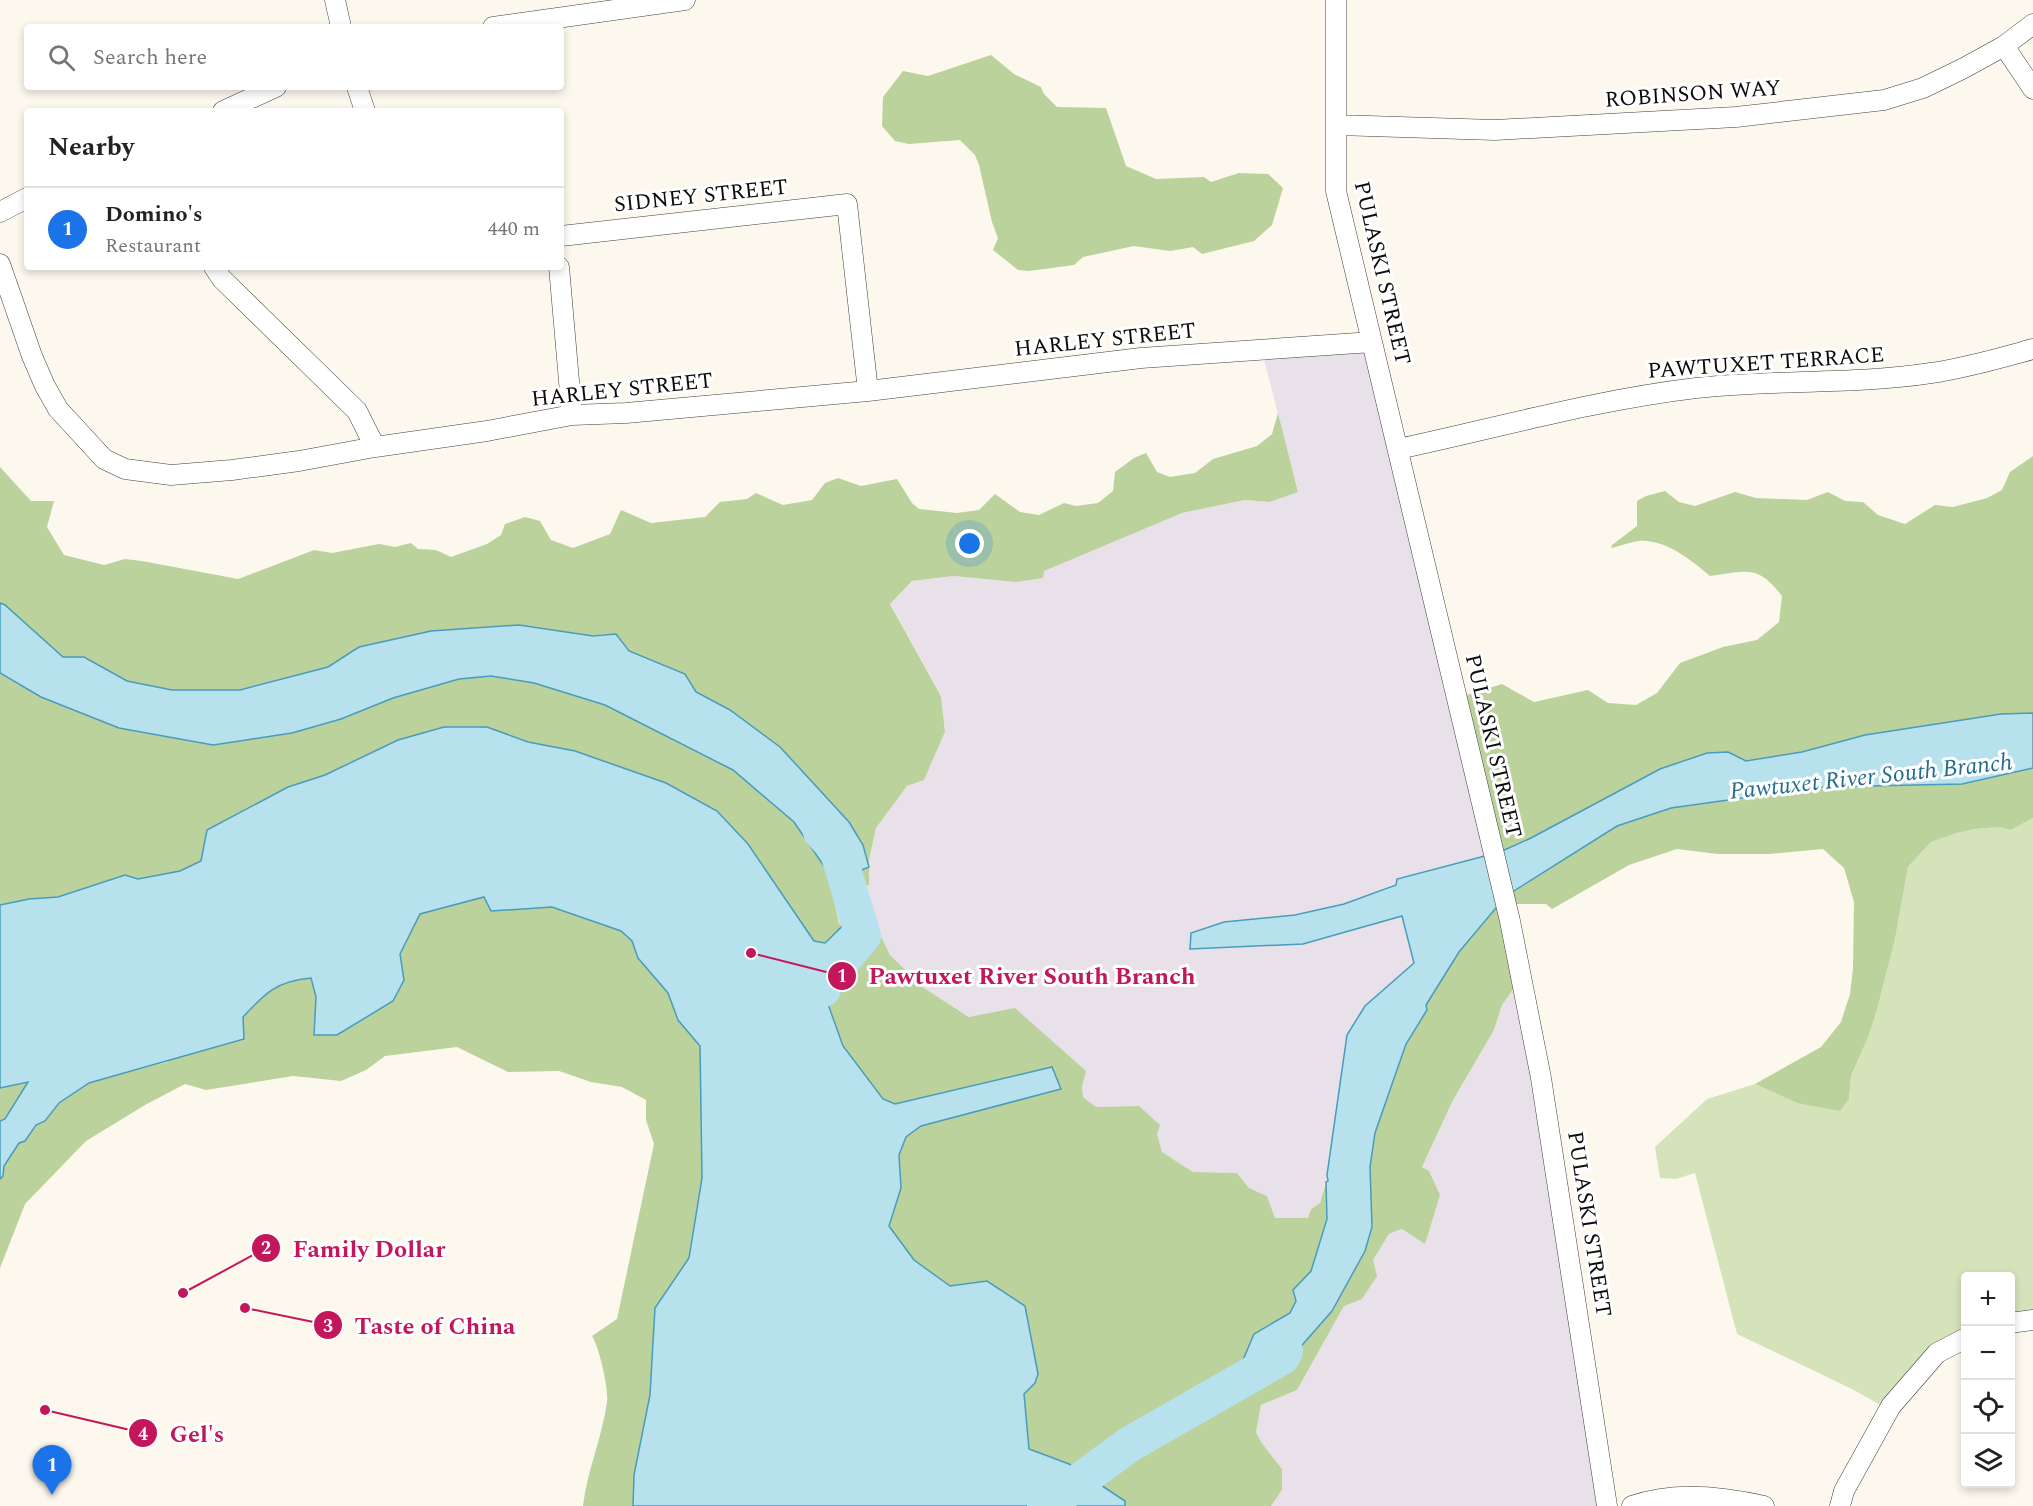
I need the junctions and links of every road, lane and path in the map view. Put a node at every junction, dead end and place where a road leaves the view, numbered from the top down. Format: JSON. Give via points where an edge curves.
{"nodes":[{"id":1,"x":334,"y":0,"type":"edge"},
{"id":2,"x":685,"y":0,"type":"edge"},
{"id":3,"x":1336,"y":0,"type":"edge"},
{"id":4,"x":340,"y":24,"type":"edge"},
{"id":5,"x":514,"y":24,"type":"edge"},
{"id":6,"x":2033,"y":24,"type":"edge"},
{"id":7,"x":2004,"y":46,"type":"junction"},
{"id":8,"x":2033,"y":89,"type":"edge"},
{"id":9,"x":269,"y":90,"type":"edge"},
{"id":10,"x":358,"y":90,"type":"edge"},
{"id":11,"x":230,"y":108,"type":"edge"},
{"id":12,"x":364,"y":108,"type":"edge"},
{"id":13,"x":1337,"y":126,"type":"junction"},
{"id":14,"x":24,"y":200,"type":"edge"},
{"id":15,"x":0,"y":212,"type":"edge"},
{"id":16,"x":564,"y":236,"type":"edge"},
{"id":17,"x":0,"y":264,"type":"edge"},
{"id":18,"x":216,"y":270,"type":"edge"},
{"id":19,"x":559,"y":270,"type":"edge"},
{"id":20,"x":1372,"y":342,"type":"junction"},
{"id":21,"x":2033,"y":349,"type":"edge"},
{"id":22,"x":868,"y":391,"type":"junction"},
{"id":23,"x":572,"y":415,"type":"junction"},
{"id":24,"x":375,"y":447,"type":"junction"},
{"id":25,"x":1398,"y":449,"type":"junction"},
{"id":26,"x":2033,"y":1320,"type":"edge"},
{"id":27,"x":2015,"y":1322,"type":"edge"},
{"id":28,"x":1961,"y":1340,"type":"edge"},
{"id":29,"x":1606,"y":1506,"type":"edge"},
{"id":30,"x":1632,"y":1506,"type":"edge"},
{"id":31,"x":1764,"y":1506,"type":"edge"},
{"id":32,"x":1840,"y":1506,"type":"edge"}],
"edges":[{"from":1,"to":4,"type":"street"},
{"from":2,"to":5,"type":"street"},
{"from":3,"to":13,"type":"street","name":"PULASKI STREET"},
{"from":6,"to":7,"type":"street","name":"ROBINSON WAY"},
{"from":7,"to":8,"type":"street"},
{"from":7,"to":13,"type":"street","name":"ROBINSON WAY","via":[[1923,88],[1884,100],[1829,108],[1495,130]]},
{"from":9,"to":11,"type":"street"},
{"from":10,"to":12,"type":"street"},
{"from":13,"to":20,"type":"street","name":"PULASKI STREET","via":[[1336,191]]},
{"from":14,"to":15,"type":"street"},
{"from":16,"to":22,"type":"street","name":"SIDNEY STREET","via":[[847,204]]},
{"from":17,"to":24,"type":"street","name":"HARLEY STREET","via":[[32,356],[58,409],[104,459],[125,469],[171,475],[299,461]]},
{"from":18,"to":24,"type":"street","via":[[357,411]]},
{"from":19,"to":23,"type":"street"},
{"from":20,"to":22,"type":"street","name":"HARLEY STREET","via":[[1141,358]]},
{"from":20,"to":25,"type":"street","name":"PULASKI STREET"},
{"from":21,"to":25,"type":"street","name":"PAWTUXET TERRACE","via":[[1932,373],[1696,388],[1636,397]]},
{"from":22,"to":23,"type":"street","name":"HARLEY STREET"},
{"from":23,"to":24,"type":"street","name":"HARLEY STREET"},
{"from":25,"to":29,"type":"street","name":"PULASKI STREET","via":[[1510,921],[1541,1078]]},
{"from":26,"to":27,"type":"street"},
{"from":28,"to":32,"type":"street","via":[[1937,1353],[1891,1406],[1844,1491]]},
{"from":30,"to":31,"type":"street","via":[[1692,1496]]}]}
